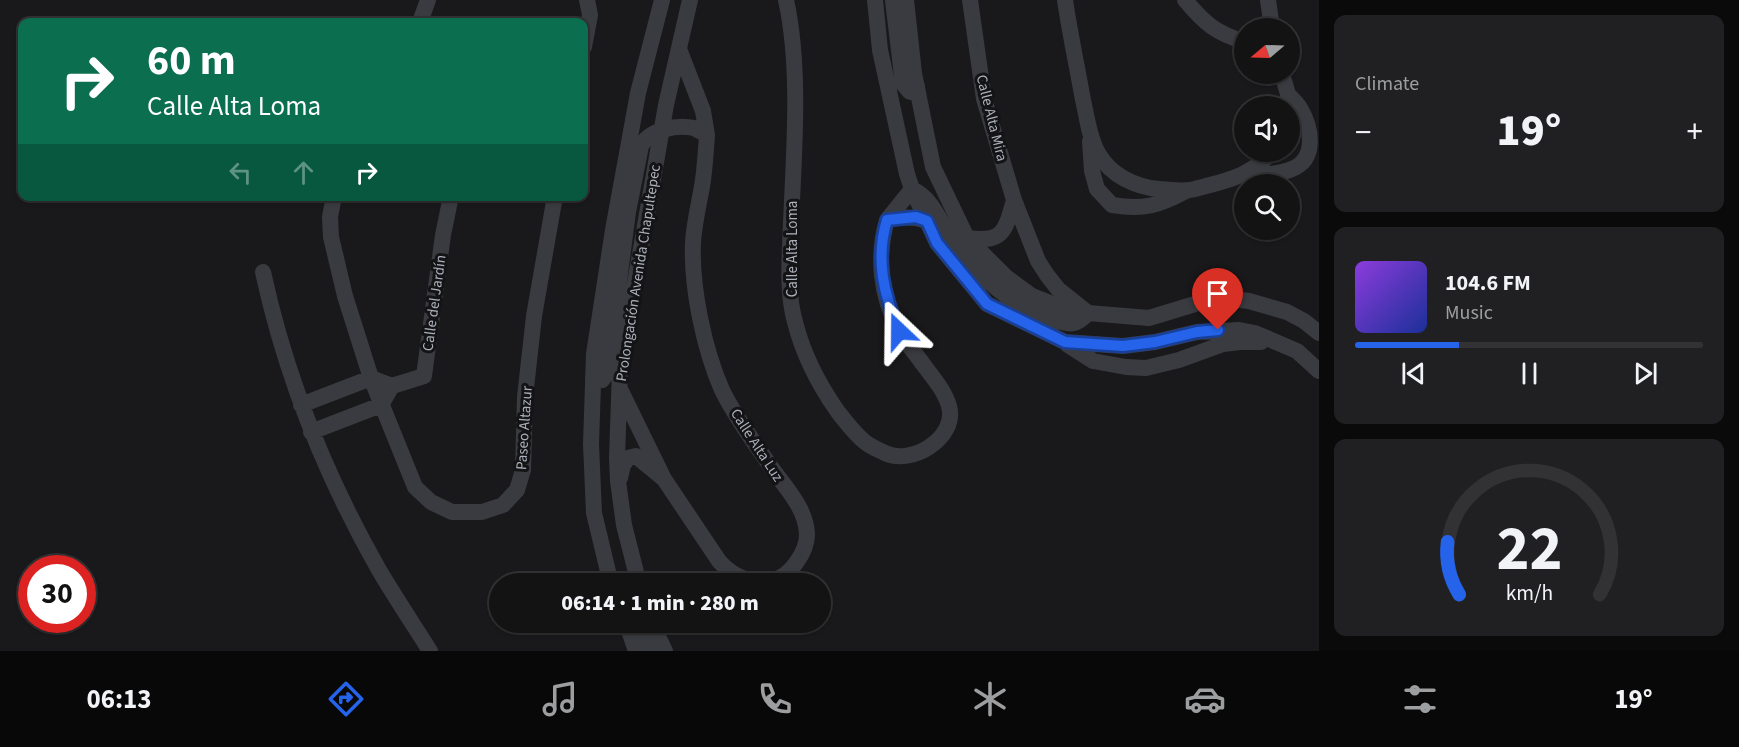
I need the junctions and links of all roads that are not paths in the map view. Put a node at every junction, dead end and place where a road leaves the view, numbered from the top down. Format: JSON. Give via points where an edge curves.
{"nodes":[{"id":1,"x":428,"y":0,"type":"edge"},
{"id":2,"x":587,"y":0,"type":"edge"},
{"id":3,"x":662,"y":0,"type":"edge"},
{"id":4,"x":690,"y":0,"type":"edge"},
{"id":5,"x":786,"y":0,"type":"edge"},
{"id":6,"x":874,"y":0,"type":"edge"},
{"id":7,"x":893,"y":0,"type":"edge"},
{"id":8,"x":906,"y":0,"type":"edge"},
{"id":9,"x":970,"y":0,"type":"edge"},
{"id":10,"x":1065,"y":0,"type":"edge"},
{"id":11,"x":1185,"y":0,"type":"edge"},
{"id":12,"x":1268,"y":0,"type":"edge"},
{"id":13,"x":421,"y":18,"type":"edge"},
{"id":14,"x":1271,"y":18,"type":"edge"},
{"id":15,"x":588,"y":26,"type":"edge"},
{"id":16,"x":1234,"y":39,"type":"edge"},
{"id":17,"x":679,"y":49,"type":"junction"},
{"id":18,"x":917,"y":86,"type":"junction"},
{"id":19,"x":1300,"y":108,"type":"edge"},
{"id":20,"x":1089,"y":128,"type":"junction"},
{"id":21,"x":662,"y":131,"type":"junction"},
{"id":22,"x":707,"y":135,"type":"junction"},
{"id":23,"x":1263,"y":162,"type":"edge"},
{"id":24,"x":1244,"y":174,"type":"edge"},
{"id":25,"x":1267,"y":174,"type":"edge"},
{"id":26,"x":1234,"y":178,"type":"edge"},
{"id":27,"x":912,"y":189,"type":"junction"},
{"id":28,"x":1187,"y":191,"type":"junction"},
{"id":29,"x":1014,"y":200,"type":"junction"},
{"id":30,"x":333,"y":201,"type":"edge"},
{"id":31,"x":450,"y":201,"type":"edge"},
{"id":32,"x":554,"y":201,"type":"edge"},
{"id":33,"x":887,"y":220,"type":"junction"},
{"id":34,"x":927,"y":221,"type":"junction"},
{"id":35,"x":967,"y":238,"type":"junction"},
{"id":36,"x":263,"y":272,"type":"dead end"},
{"id":37,"x":1088,"y":314,"type":"junction"},
{"id":38,"x":1319,"y":333,"type":"edge"},
{"id":39,"x":1065,"y":342,"type":"junction"},
{"id":40,"x":1277,"y":342,"type":"junction"},
{"id":41,"x":1319,"y":371,"type":"edge"},
{"id":42,"x":371,"y":378,"type":"junction"},
{"id":43,"x":593,"y":378,"type":"junction"},
{"id":44,"x":392,"y":386,"type":"junction"},
{"id":45,"x":620,"y":388,"type":"junction"},
{"id":46,"x":301,"y":405,"type":"junction"},
{"id":47,"x":381,"y":405,"type":"junction"},
{"id":48,"x":311,"y":432,"type":"junction"},
{"id":49,"x":664,"y":479,"type":"junction"},
{"id":50,"x":618,"y":481,"type":"junction"},
{"id":51,"x":608,"y":573,"type":"edge"},
{"id":52,"x":636,"y":573,"type":"edge"},
{"id":53,"x":630,"y":633,"type":"edge"},
{"id":54,"x":649,"y":633,"type":"edge"},
{"id":55,"x":656,"y":633,"type":"edge"},
{"id":56,"x":430,"y":651,"type":"edge"},
{"id":57,"x":636,"y":651,"type":"edge"},
{"id":58,"x":651,"y":651,"type":"edge"},
{"id":59,"x":664,"y":651,"type":"edge"}],
"edges":[{"from":1,"to":13,"type":"street"},
{"from":2,"to":15,"type":"street"},
{"from":3,"to":43,"type":"street","name":"Prolongación Avenida Chapultepec","via":[[634,116],[611,242]]},
{"from":4,"to":17,"type":"street","name":"Prolongación Avenida Chapultepec"},
{"from":5,"to":33,"type":"street","name":"Calle Alta Loma","via":[[794,59],[789,290],[795,322],[819,382],[840,413],[865,442],[896,458],[931,446],[949,421],[950,408],[945,394],[899,331],[887,303],[881,273]]},
{"from":6,"to":27,"type":"street","via":[[880,50]]},
{"from":7,"to":18,"type":"street","via":[[903,84],[910,92]]},
{"from":8,"to":18,"type":"street"},
{"from":9,"to":29,"type":"street","name":"Calle Alta Mira","via":[[984,99]]},
{"from":10,"to":20,"type":"street"},
{"from":11,"to":16,"type":"street","via":[[1222,35]]},
{"from":12,"to":14,"type":"street"},
{"from":17,"to":21,"type":"street","name":"Prolongación Avenida Chapultepec"},
{"from":17,"to":22,"type":"street","name":"Calle Alta Luz","via":[[703,111]]},
{"from":18,"to":35,"type":"street","via":[[933,167]]},
{"from":19,"to":25,"type":"street","via":[[1311,146],[1307,156],[1291,170]]},
{"from":20,"to":28,"type":"street","via":[[1098,153],[1113,171],[1132,183]]},
{"from":20,"to":28,"type":"street","via":[[1092,171],[1098,189],[1112,205],[1148,207]]},
{"from":21,"to":22,"type":"street","via":[[683,127]]},
{"from":21,"to":43,"type":"street","via":[[647,137],[640,146],[607,372],[602,380]]},
{"from":21,"to":45,"type":"street","name":"Prolongación Avenida Chapultepec","via":[[620,369]]},
{"from":22,"to":49,"type":"street","name":"Calle Alta Luz","via":[[693,243],[702,320],[722,390],[805,521],[807,537],[802,555],[791,571],[778,579],[746,580],[728,571]]},
{"from":23,"to":24,"type":"street"},
{"from":26,"to":28,"type":"street"},
{"from":27,"to":33,"type":"street","name":"Calle Alta Loma"},
{"from":27,"to":34,"type":"street"},
{"from":27,"to":37,"type":"street","via":[[923,194],[953,242],[978,271],[1014,304],[1071,325]]},
{"from":29,"to":35,"type":"street","via":[[999,235],[986,241]]},
{"from":29,"to":37,"type":"street","name":"Calle Alta Mira","via":[[1047,275]]},
{"from":30,"to":42,"type":"street","name":"Paseo Altazur","via":[[330,217],[334,257]]},
{"from":31,"to":44,"type":"street","name":"Calle del Jardín","via":[[424,376]]},
{"from":32,"to":47,"type":"street","name":"Paseo Altazur","via":[[534,316],[525,397],[523,470],[517,490],[503,505],[482,512],[452,512],[431,502],[415,487]]},
{"from":33,"to":34,"type":"street","via":[[916,217]]},
{"from":34,"to":39,"type":"street","via":[[937,243],[987,304]]},
{"from":35,"to":37,"type":"street","via":[[1006,277],[1032,296]]},
{"from":36,"to":46,"type":"street"},
{"from":37,"to":38,"type":"street","via":[[1149,318],[1225,298],[1287,312]]},
{"from":39,"to":40,"type":"street","via":[[1123,346],[1218,330],[1255,333]]},
{"from":39,"to":40,"type":"street","via":[[1093,361],[1146,368],[1223,344]]},
{"from":40,"to":41,"type":"street","via":[[1297,351]]},
{"from":42,"to":44,"type":"street"},
{"from":42,"to":46,"type":"street"},
{"from":42,"to":47,"type":"street","name":"Paseo Altazur"},
{"from":43,"to":51,"type":"street","name":"Prolongación Avenida Chapultepec","via":[[594,513]]},
{"from":44,"to":47,"type":"street"},
{"from":45,"to":49,"type":"street","name":"Calle Alta Luz"},
{"from":45,"to":50,"type":"street","name":"Prolongación Avenida Chapultepec"},
{"from":46,"to":48,"type":"street"},
{"from":47,"to":48,"type":"street"},
{"from":48,"to":56,"type":"street","via":[[374,561]]},
{"from":49,"to":50,"type":"street","name":"Calle Alta Luz","via":[[636,456],[628,458]]},
{"from":50,"to":52,"type":"street","name":"Prolongación Avenida Chapultepec"},
{"from":53,"to":57,"type":"street"},
{"from":54,"to":58,"type":"street","via":[[646,639]]},
{"from":55,"to":59,"type":"street"}]}
